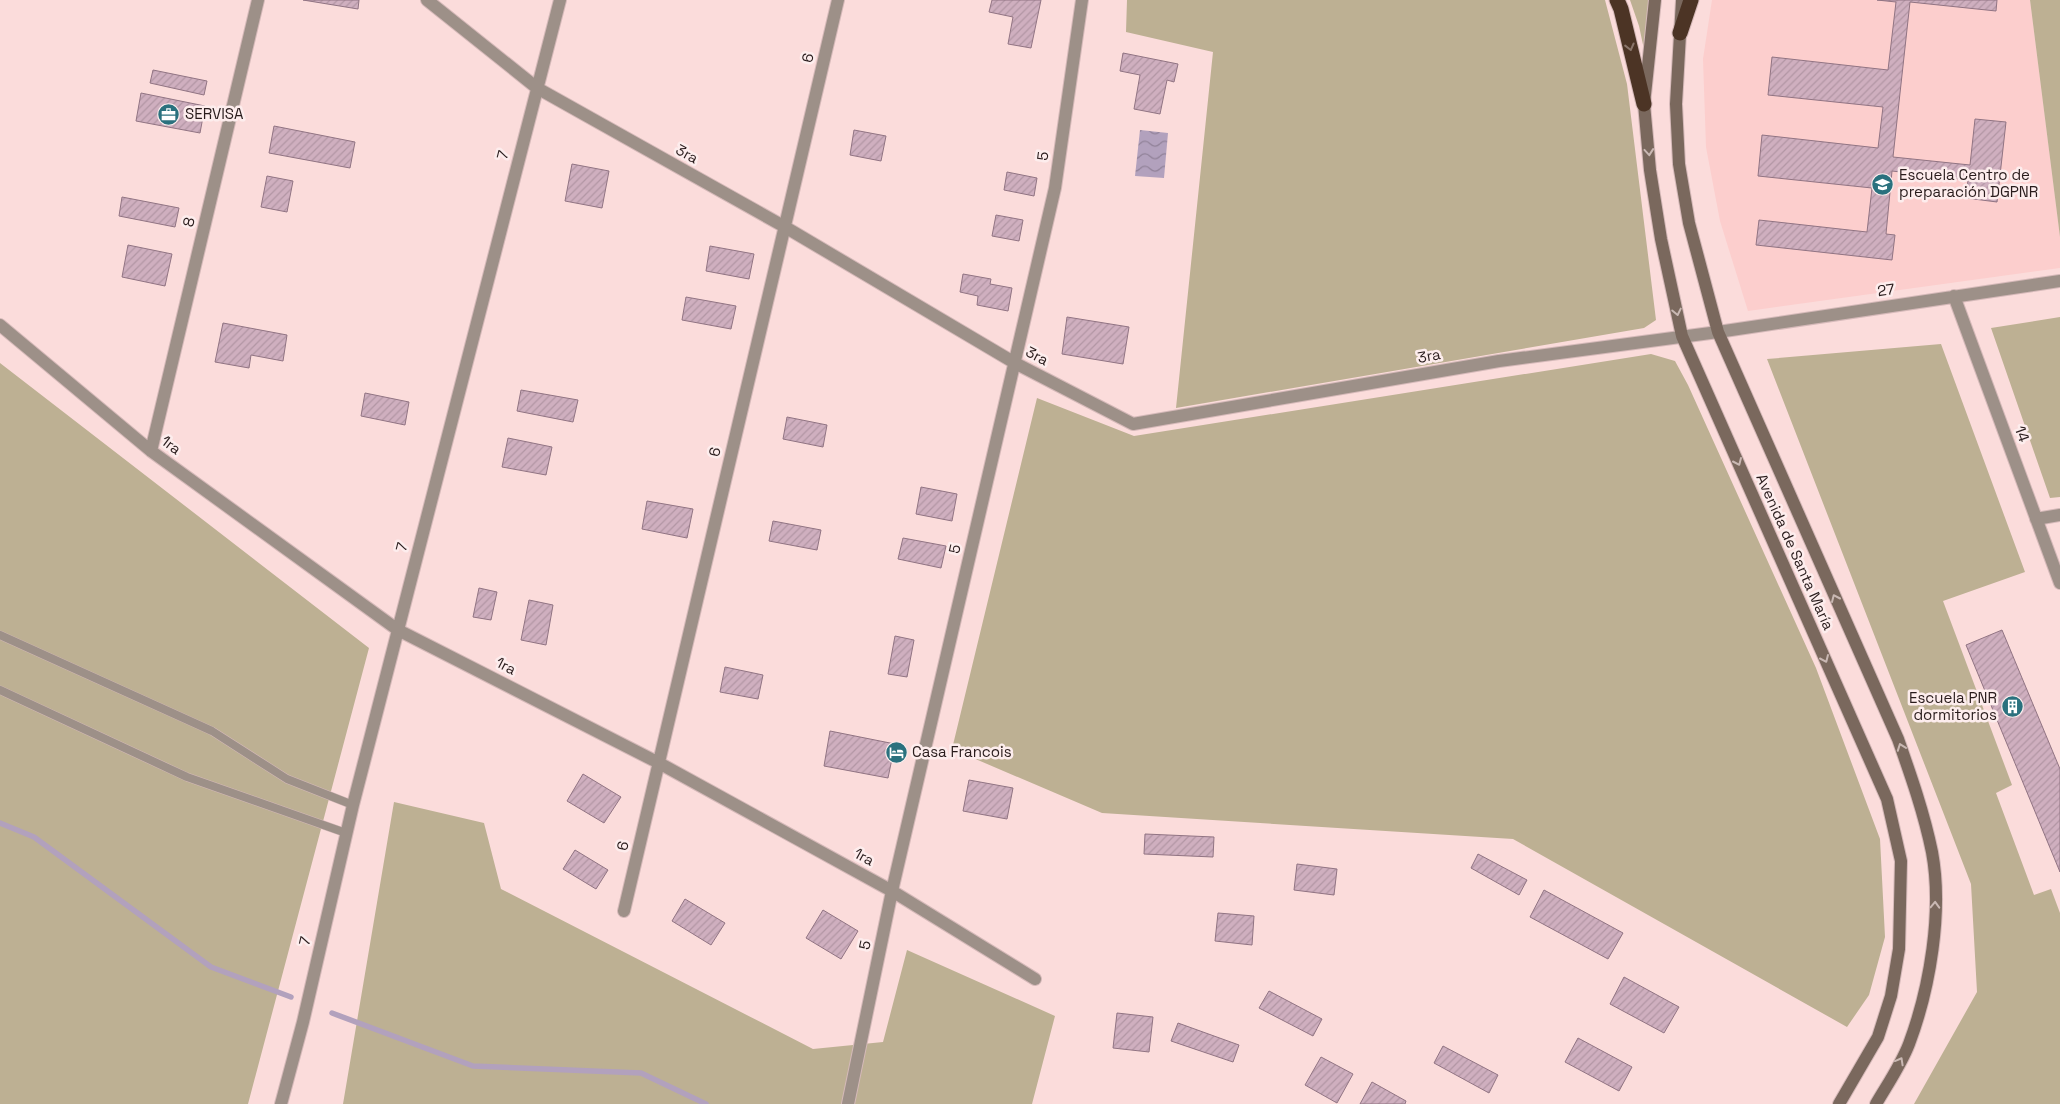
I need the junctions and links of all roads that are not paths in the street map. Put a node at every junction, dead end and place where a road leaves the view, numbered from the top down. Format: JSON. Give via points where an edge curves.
{"nodes":[{"id":1,"x":258,"y":0,"type":"edge"},
{"id":2,"x":427,"y":0,"type":"edge"},
{"id":3,"x":560,"y":0,"type":"edge"},
{"id":4,"x":838,"y":0,"type":"edge"},
{"id":5,"x":1082,"y":0,"type":"edge"},
{"id":6,"x":1617,"y":0,"type":"edge"},
{"id":7,"x":1655,"y":0,"type":"edge"},
{"id":8,"x":1682,"y":0,"type":"edge"},
{"id":9,"x":1690,"y":0,"type":"edge"},
{"id":10,"x":1680,"y":33,"type":"junction"},
{"id":11,"x":537,"y":88,"type":"junction"},
{"id":12,"x":1644,"y":104,"type":"junction"},
{"id":13,"x":785,"y":227,"type":"junction"},
{"id":14,"x":2060,"y":281,"type":"edge"},
{"id":15,"x":1954,"y":296,"type":"junction"},
{"id":16,"x":0,"y":325,"type":"edge"},
{"id":17,"x":1718,"y":332,"type":"junction"},
{"id":18,"x":1682,"y":336,"type":"junction"},
{"id":19,"x":1015,"y":363,"type":"junction"},
{"id":20,"x":152,"y":451,"type":"junction"},
{"id":21,"x":2060,"y":515,"type":"edge"},
{"id":22,"x":2036,"y":518,"type":"junction"},
{"id":23,"x":2060,"y":583,"type":"edge"},
{"id":24,"x":398,"y":630,"type":"junction"},
{"id":25,"x":0,"y":634,"type":"edge"},
{"id":26,"x":0,"y":690,"type":"edge"},
{"id":27,"x":659,"y":763,"type":"junction"},
{"id":28,"x":353,"y":805,"type":"junction"},
{"id":29,"x":346,"y":833,"type":"junction"},
{"id":30,"x":892,"y":891,"type":"junction"},
{"id":31,"x":624,"y":911,"type":"dead end"},
{"id":32,"x":1035,"y":979,"type":"dead end"},
{"id":33,"x":280,"y":1104,"type":"edge"},
{"id":34,"x":848,"y":1104,"type":"edge"},
{"id":35,"x":1840,"y":1104,"type":"edge"},
{"id":36,"x":1876,"y":1104,"type":"edge"}],
"edges":[{"from":1,"to":20,"type":"street","name":"8"},
{"from":2,"to":11,"type":"street","name":"3ra"},
{"from":3,"to":11,"type":"street","name":"7"},
{"from":4,"to":13,"type":"street","name":"6"},
{"from":5,"to":19,"type":"street","name":"5","via":[[1055,188]]},
{"from":6,"to":12,"type":"highway","one_way":true},
{"from":7,"to":12,"type":"street","name":"Avenida de Santa María"},
{"from":8,"to":10,"type":"street","name":"Avenida de Santa María"},
{"from":9,"to":10,"type":"highway"},
{"from":10,"to":17,"type":"street","name":"Avenida de Santa María","via":[[1676,104],[1679,164],[1688,223]]},
{"from":11,"to":13,"type":"street","name":"3ra"},
{"from":11,"to":24,"type":"street","name":"7"},
{"from":12,"to":18,"type":"street","name":"Avenida de Santa María","one_way":true,"via":[[1661,239]]},
{"from":13,"to":19,"type":"street","name":"3ra"},
{"from":13,"to":27,"type":"street","name":"6"},
{"from":14,"to":15,"type":"street","name":"27"},
{"from":15,"to":17,"type":"street","name":"27"},
{"from":15,"to":22,"type":"street","name":"14"},
{"from":16,"to":20,"type":"street","name":"1ra"},
{"from":17,"to":18,"type":"street","name":"3ra"},
{"from":36,"to":17,"type":"street","name":"Avenida de Santa María","one_way":true,"via":[[1908,1046],[1923,1001],[1936,902],[1932,854],[1918,796],[1898,739]]},
{"from":18,"to":19,"type":"street","name":"3ra","via":[[1499,361],[1133,424]]},
{"from":18,"to":35,"type":"street","name":"Avenida de Santa María","one_way":true,"via":[[1883,792],[1901,861],[1899,949],[1891,996],[1878,1037]]},
{"from":19,"to":30,"type":"street","name":"5"},
{"from":20,"to":24,"type":"street","name":"1ra"},
{"from":21,"to":22,"type":"street"},
{"from":22,"to":23,"type":"street","name":"14"},
{"from":24,"to":27,"type":"street","name":"1ra"},
{"from":24,"to":28,"type":"street","name":"7"},
{"from":25,"to":28,"type":"lane","via":[[212,730],[287,779]]},
{"from":26,"to":29,"type":"lane","via":[[187,777]]},
{"from":27,"to":30,"type":"street","name":"1ra"},
{"from":27,"to":31,"type":"street","name":"6"},
{"from":28,"to":29,"type":"street","name":"7"},
{"from":29,"to":33,"type":"street","name":"7","via":[[303,1022]]},
{"from":30,"to":32,"type":"street","name":"1ra"},
{"from":30,"to":34,"type":"street","name":"5"}]}
